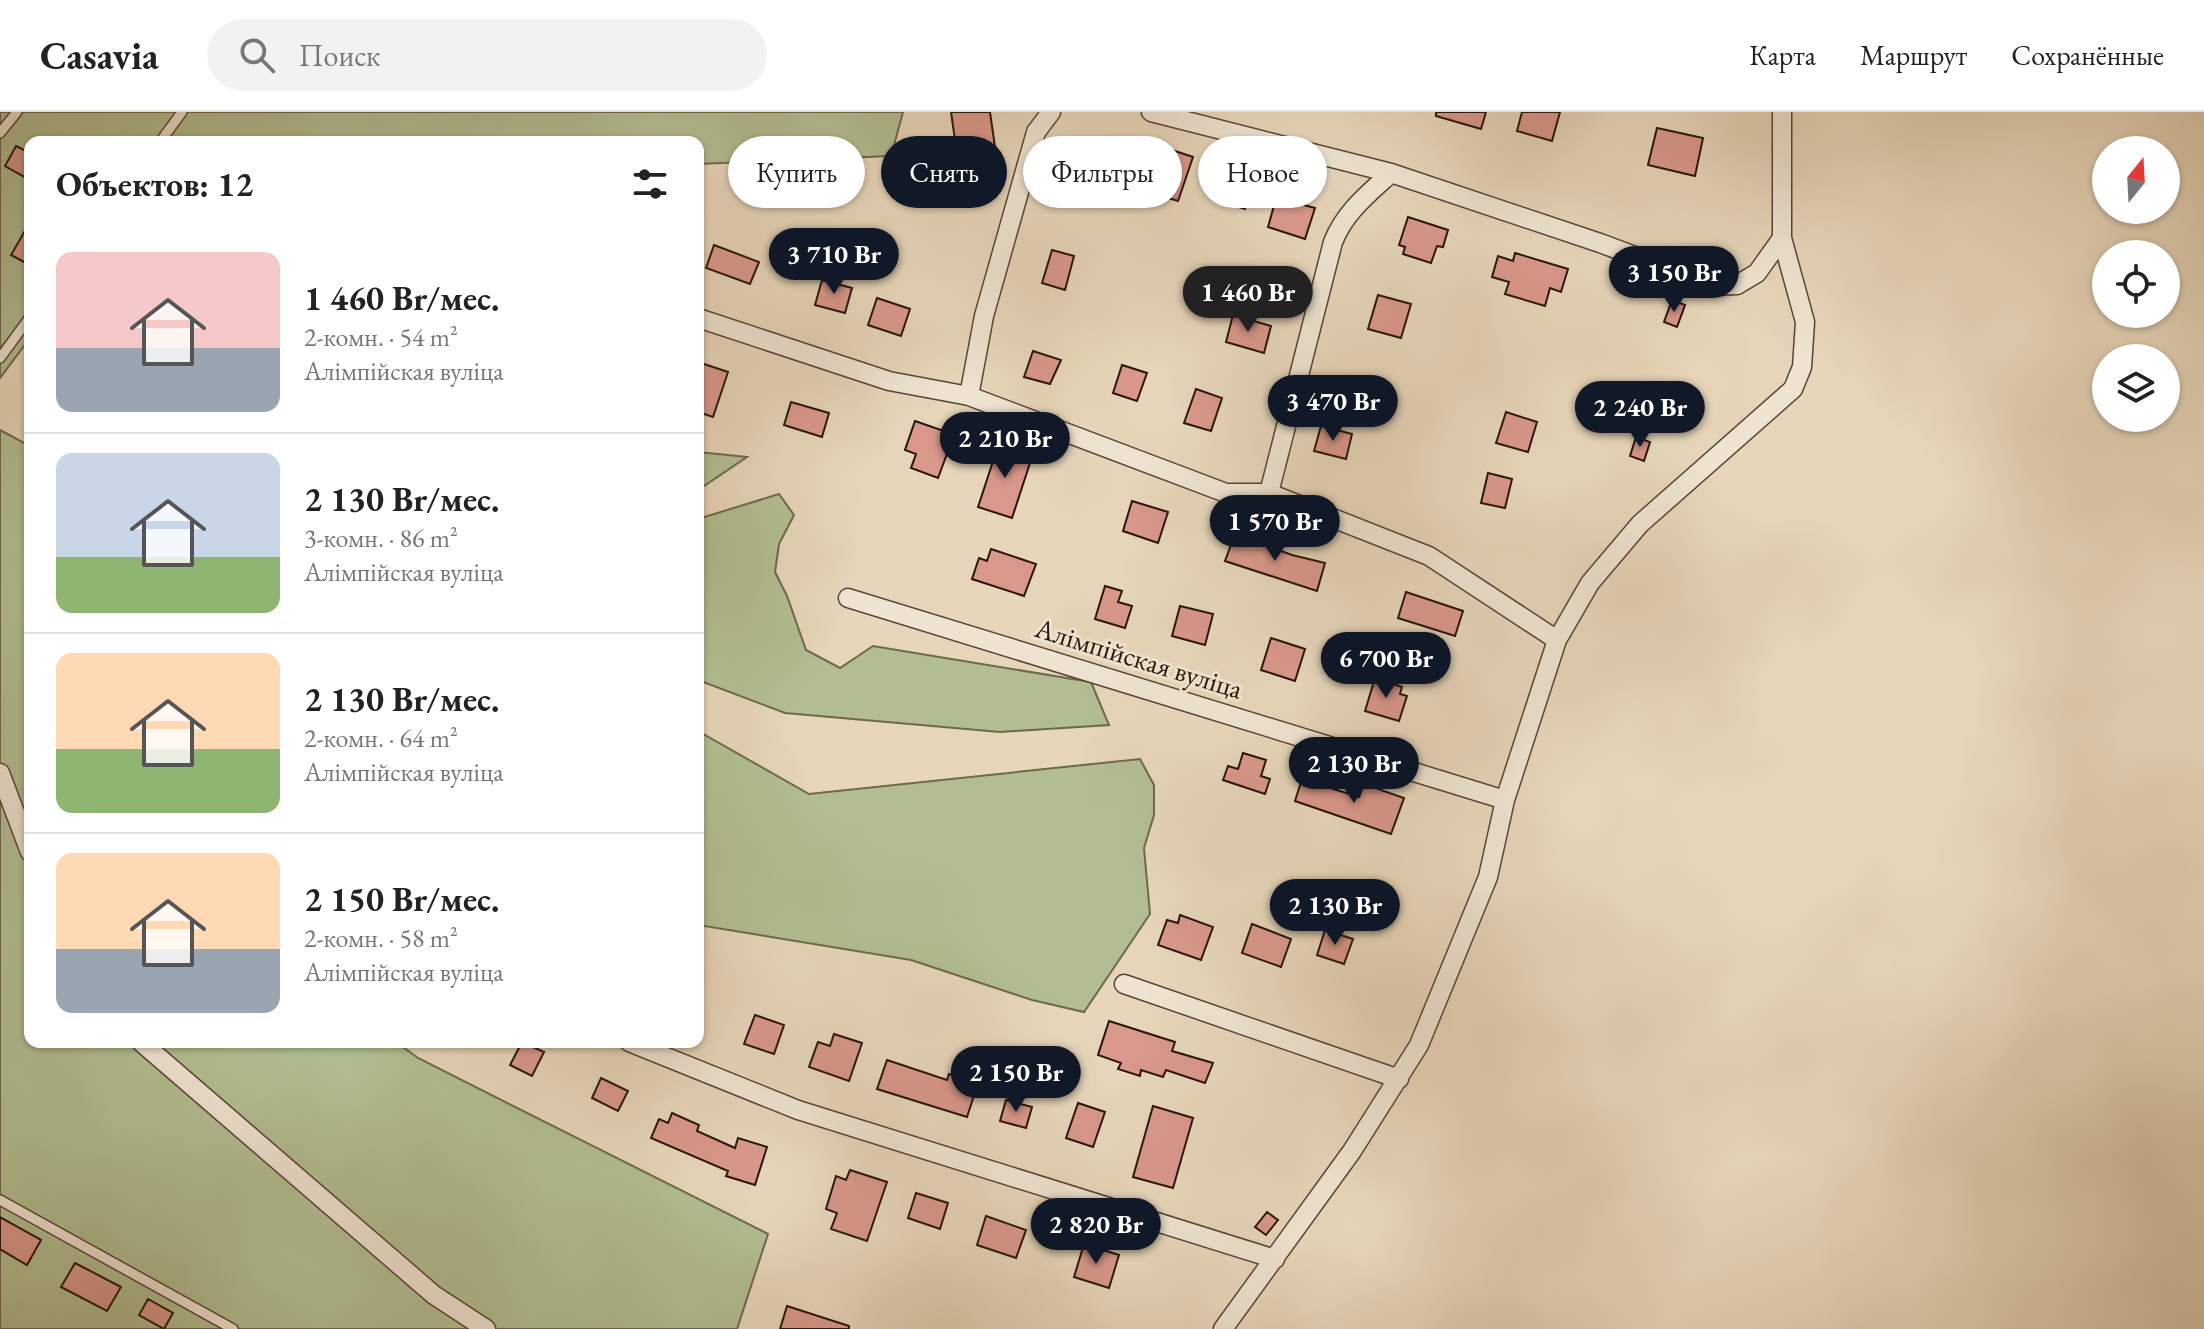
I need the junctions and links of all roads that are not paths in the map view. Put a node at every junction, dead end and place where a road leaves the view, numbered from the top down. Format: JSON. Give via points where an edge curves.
{"nodes":[{"id":1,"x":17,"y":112,"type":"edge"},
{"id":2,"x":182,"y":112,"type":"edge"},
{"id":3,"x":1051,"y":112,"type":"edge"},
{"id":4,"x":1151,"y":112,"type":"edge"},
{"id":5,"x":1782,"y":112,"type":"edge"},
{"id":6,"x":0,"y":133,"type":"edge"},
{"id":7,"x":164,"y":136,"type":"edge"},
{"id":8,"x":1391,"y":173,"type":"junction"},
{"id":9,"x":1782,"y":238,"type":"junction"},
{"id":10,"x":704,"y":320,"type":"edge"},
{"id":11,"x":24,"y":325,"type":"edge"},
{"id":12,"x":0,"y":358,"type":"edge"},
{"id":13,"x":969,"y":396,"type":"junction"},
{"id":14,"x":1269,"y":493,"type":"junction"},
{"id":15,"x":848,"y":598,"type":"dead end"},
{"id":16,"x":1557,"y":640,"type":"junction"},
{"id":17,"x":0,"y":773,"type":"edge"},
{"id":18,"x":1505,"y":800,"type":"junction"},
{"id":19,"x":24,"y":836,"type":"edge"},
{"id":20,"x":1124,"y":984,"type":"dead end"},
{"id":21,"x":148,"y":1048,"type":"edge"},
{"id":22,"x":644,"y":1048,"type":"edge"},
{"id":23,"x":1399,"y":1079,"type":"junction"},
{"id":24,"x":0,"y":1200,"type":"edge"},
{"id":25,"x":1275,"y":1259,"type":"junction"},
{"id":26,"x":233,"y":1329,"type":"edge"},
{"id":27,"x":486,"y":1329,"type":"edge"},
{"id":28,"x":1223,"y":1329,"type":"edge"}],
"edges":[{"from":1,"to":6,"type":"lane"},
{"from":2,"to":7,"type":"lane"},
{"from":3,"to":13,"type":"street","via":[[1036,132],[984,316]]},
{"from":4,"to":8,"type":"street"},
{"from":5,"to":9,"type":"street"},
{"from":8,"to":9,"type":"street","via":[[1715,286],[1737,285],[1757,273]]},
{"from":8,"to":14,"type":"street","via":[[1353,207],[1336,233]]},
{"from":9,"to":16,"type":"street","via":[[1805,322],[1803,358],[1793,389],[1640,524],[1590,583]]},
{"from":10,"to":13,"type":"street","via":[[889,381]]},
{"from":11,"to":12,"type":"lane"},
{"from":13,"to":14,"type":"street","via":[[1226,493]]},
{"from":14,"to":16,"type":"street","via":[[1429,556]]},
{"from":15,"to":18,"type":"street","name":"Алімпійская вуліца"},
{"from":16,"to":18,"type":"street"},
{"from":17,"to":19,"type":"street"},
{"from":18,"to":23,"type":"street","via":[[1488,877],[1419,1045]]},
{"from":20,"to":23,"type":"street"},
{"from":21,"to":27,"type":"street","via":[[434,1295]]},
{"from":22,"to":25,"type":"street","via":[[798,1110]]},
{"from":23,"to":25,"type":"street"},
{"from":24,"to":26,"type":"lane"},
{"from":25,"to":28,"type":"street"}]}
